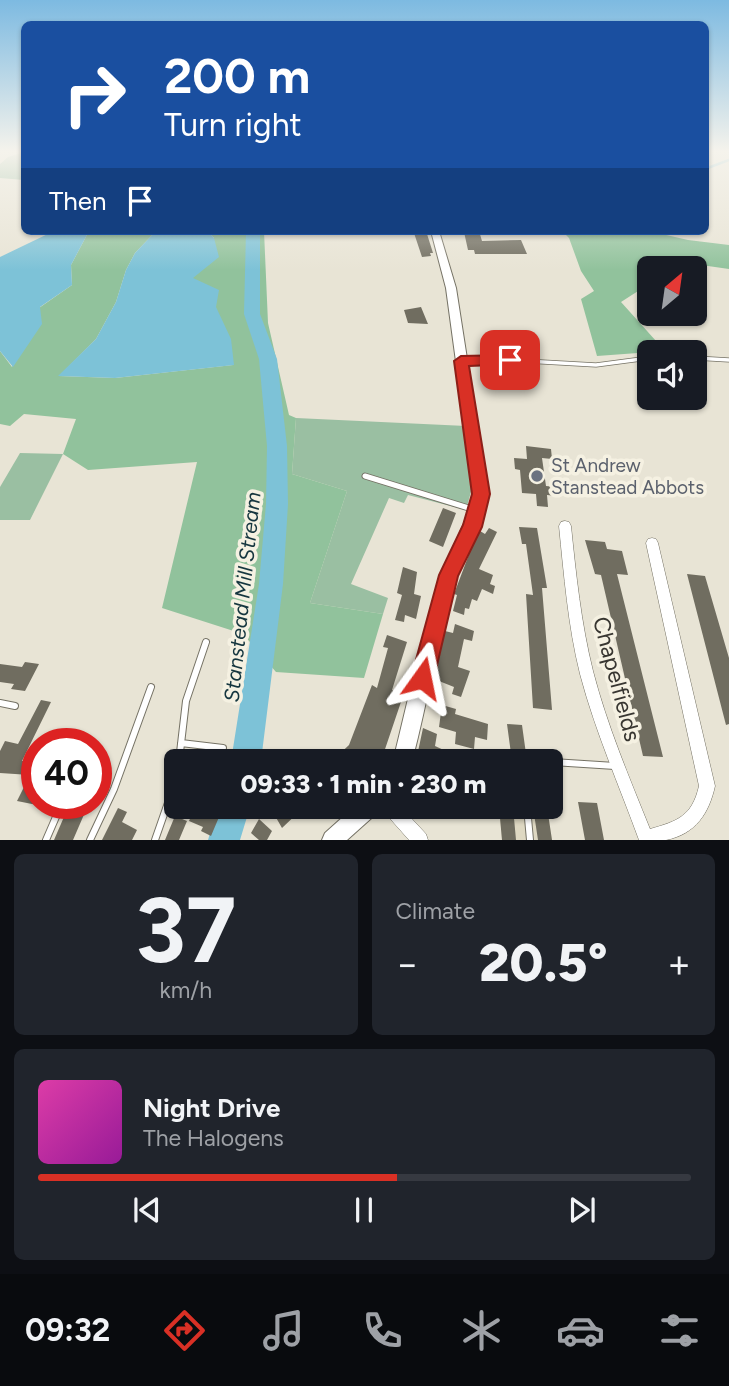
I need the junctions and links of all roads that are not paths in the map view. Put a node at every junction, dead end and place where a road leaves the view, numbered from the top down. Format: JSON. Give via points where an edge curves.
{"nodes":[{"id":1,"x":436,"y":235,"type":"edge"},
{"id":2,"x":707,"y":359,"type":"edge"},
{"id":3,"x":637,"y":360,"type":"edge"},
{"id":4,"x":729,"y":360,"type":"edge"},
{"id":5,"x":461,"y":361,"type":"junction"},
{"id":6,"x":365,"y":476,"type":"dead end"},
{"id":7,"x":478,"y":511,"type":"junction"},
{"id":8,"x":565,"y":526,"type":"dead end"},
{"id":9,"x":652,"y":543,"type":"dead end"},
{"id":10,"x":206,"y":642,"type":"dead end"},
{"id":11,"x":151,"y":687,"type":"dead end"},
{"id":12,"x":0,"y":703,"type":"edge"},
{"id":13,"x":15,"y":706,"type":"dead end"},
{"id":14,"x":181,"y":743,"type":"junction"},
{"id":15,"x":223,"y":748,"type":"dead end"},
{"id":16,"x":180,"y":749,"type":"edge"},
{"id":17,"x":405,"y":749,"type":"edge"},
{"id":18,"x":563,"y":763,"type":"edge"},
{"id":19,"x":618,"y":766,"type":"junction"},
{"id":20,"x":164,"y":814,"type":"edge"},
{"id":21,"x":55,"y":819,"type":"edge"},
{"id":22,"x":356,"y":819,"type":"edge"},
{"id":23,"x":402,"y":819,"type":"edge"},
{"id":24,"x":528,"y":819,"type":"edge"},
{"id":25,"x":647,"y":839,"type":"edge"},
{"id":26,"x":46,"y":840,"type":"edge"},
{"id":27,"x":90,"y":840,"type":"edge"},
{"id":28,"x":155,"y":840,"type":"edge"},
{"id":29,"x":332,"y":840,"type":"edge"},
{"id":30,"x":420,"y":840,"type":"edge"},
{"id":31,"x":530,"y":840,"type":"edge"}],
"edges":[{"from":1,"to":5,"type":"street"},
{"from":2,"to":4,"type":"lane"},
{"from":3,"to":5,"type":"lane","via":[[596,365]]},
{"from":5,"to":7,"type":"street","via":[[480,481]]},
{"from":6,"to":7,"type":"lane"},
{"from":7,"to":17,"type":"street","via":[[449,575]]},
{"from":8,"to":19,"type":"street","name":"Chapelfields","via":[[587,672]]},
{"from":9,"to":25,"type":"street","name":"Chapelfields","via":[[707,786],[690,822]]},
{"from":10,"to":14,"type":"lane","via":[[186,701]]},
{"from":11,"to":27,"type":"lane"},
{"from":12,"to":13,"type":"lane"},
{"from":14,"to":15,"type":"lane"},
{"from":14,"to":16,"type":"lane"},
{"from":18,"to":19,"type":"lane"},
{"from":19,"to":25,"type":"street","name":"Chapelfields"},
{"from":20,"to":28,"type":"lane"},
{"from":21,"to":26,"type":"lane"},
{"from":22,"to":29,"type":"street"},
{"from":23,"to":30,"type":"street"},
{"from":24,"to":31,"type":"lane"}]}
